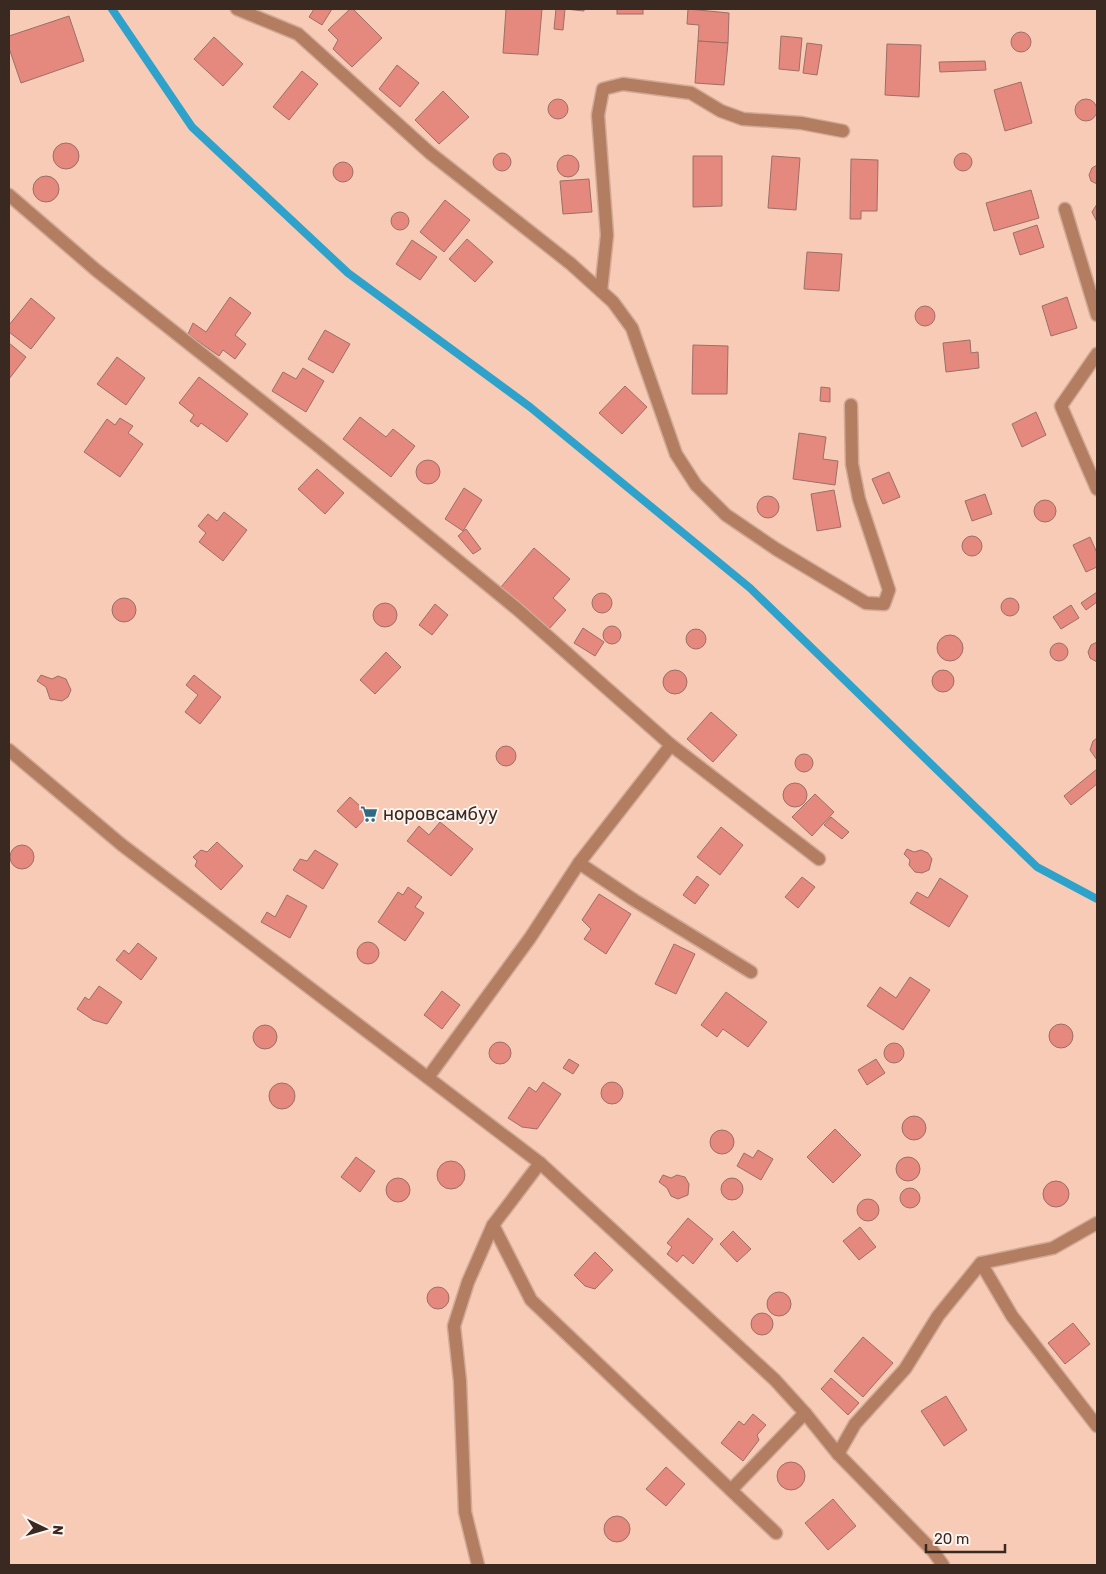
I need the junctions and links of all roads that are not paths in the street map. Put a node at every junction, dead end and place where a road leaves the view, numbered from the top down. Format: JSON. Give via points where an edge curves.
{"nodes":[{"id":1,"x":237,"y":9,"type":"edge"},
{"id":2,"x":843,"y":131,"type":"dead end"},
{"id":3,"x":9,"y":195,"type":"edge"},
{"id":4,"x":1065,"y":209,"type":"dead end"},
{"id":5,"x":601,"y":291,"type":"junction"},
{"id":6,"x":1097,"y":315,"type":"edge"},
{"id":7,"x":1097,"y":354,"type":"edge"},
{"id":8,"x":851,"y":405,"type":"dead end"},
{"id":9,"x":1097,"y":489,"type":"edge"},
{"id":10,"x":671,"y":745,"type":"junction"},
{"id":11,"x":9,"y":750,"type":"edge"},
{"id":12,"x":819,"y":859,"type":"dead end"},
{"id":13,"x":579,"y":863,"type":"junction"},
{"id":14,"x":751,"y":972,"type":"dead end"},
{"id":15,"x":429,"y":1076,"type":"junction"},
{"id":16,"x":540,"y":1162,"type":"junction"},
{"id":17,"x":1097,"y":1223,"type":"edge"},
{"id":18,"x":493,"y":1225,"type":"junction"},
{"id":19,"x":981,"y":1263,"type":"junction"},
{"id":20,"x":805,"y":1413,"type":"junction"},
{"id":21,"x":1097,"y":1426,"type":"edge"},
{"id":22,"x":838,"y":1454,"type":"junction"},
{"id":23,"x":731,"y":1490,"type":"junction"},
{"id":24,"x":776,"y":1533,"type":"dead end"},
{"id":25,"x":478,"y":1565,"type":"edge"},
{"id":26,"x":943,"y":1565,"type":"edge"}],
"edges":[{"from":1,"to":5,"type":"street","via":[[298,34],[430,153]]},
{"from":2,"to":5,"type":"street","via":[[801,123],[743,118],[720,111],[691,93],[623,84],[603,89],[598,115],[607,235]]},
{"from":3,"to":10,"type":"street","via":[[96,270],[509,603]]},
{"from":4,"to":6,"type":"street"},
{"from":5,"to":8,"type":"street","via":[[632,328],[676,454],[696,484],[726,515],[776,549],[866,603],[884,604],[889,590],[859,499],[852,464]]},
{"from":7,"to":9,"type":"street","via":[[1061,406]]},
{"from":10,"to":12,"type":"street"},
{"from":10,"to":13,"type":"street"},
{"from":11,"to":15,"type":"street","via":[[122,845]]},
{"from":13,"to":14,"type":"street"},
{"from":13,"to":15,"type":"street","via":[[530,938]]},
{"from":15,"to":16,"type":"street"},
{"from":16,"to":18,"type":"street"},
{"from":16,"to":20,"type":"street","via":[[775,1380]]},
{"from":17,"to":19,"type":"street","via":[[1053,1248]]},
{"from":18,"to":23,"type":"street","via":[[531,1300]]},
{"from":18,"to":25,"type":"street","via":[[468,1282],[454,1326],[460,1381],[465,1512]]},
{"from":19,"to":21,"type":"street","via":[[1012,1316]]},
{"from":19,"to":22,"type":"street","via":[[938,1316],[905,1369],[855,1424]]},
{"from":20,"to":22,"type":"street"},
{"from":20,"to":23,"type":"street"},
{"from":22,"to":26,"type":"street"},
{"from":23,"to":24,"type":"street"}]}
